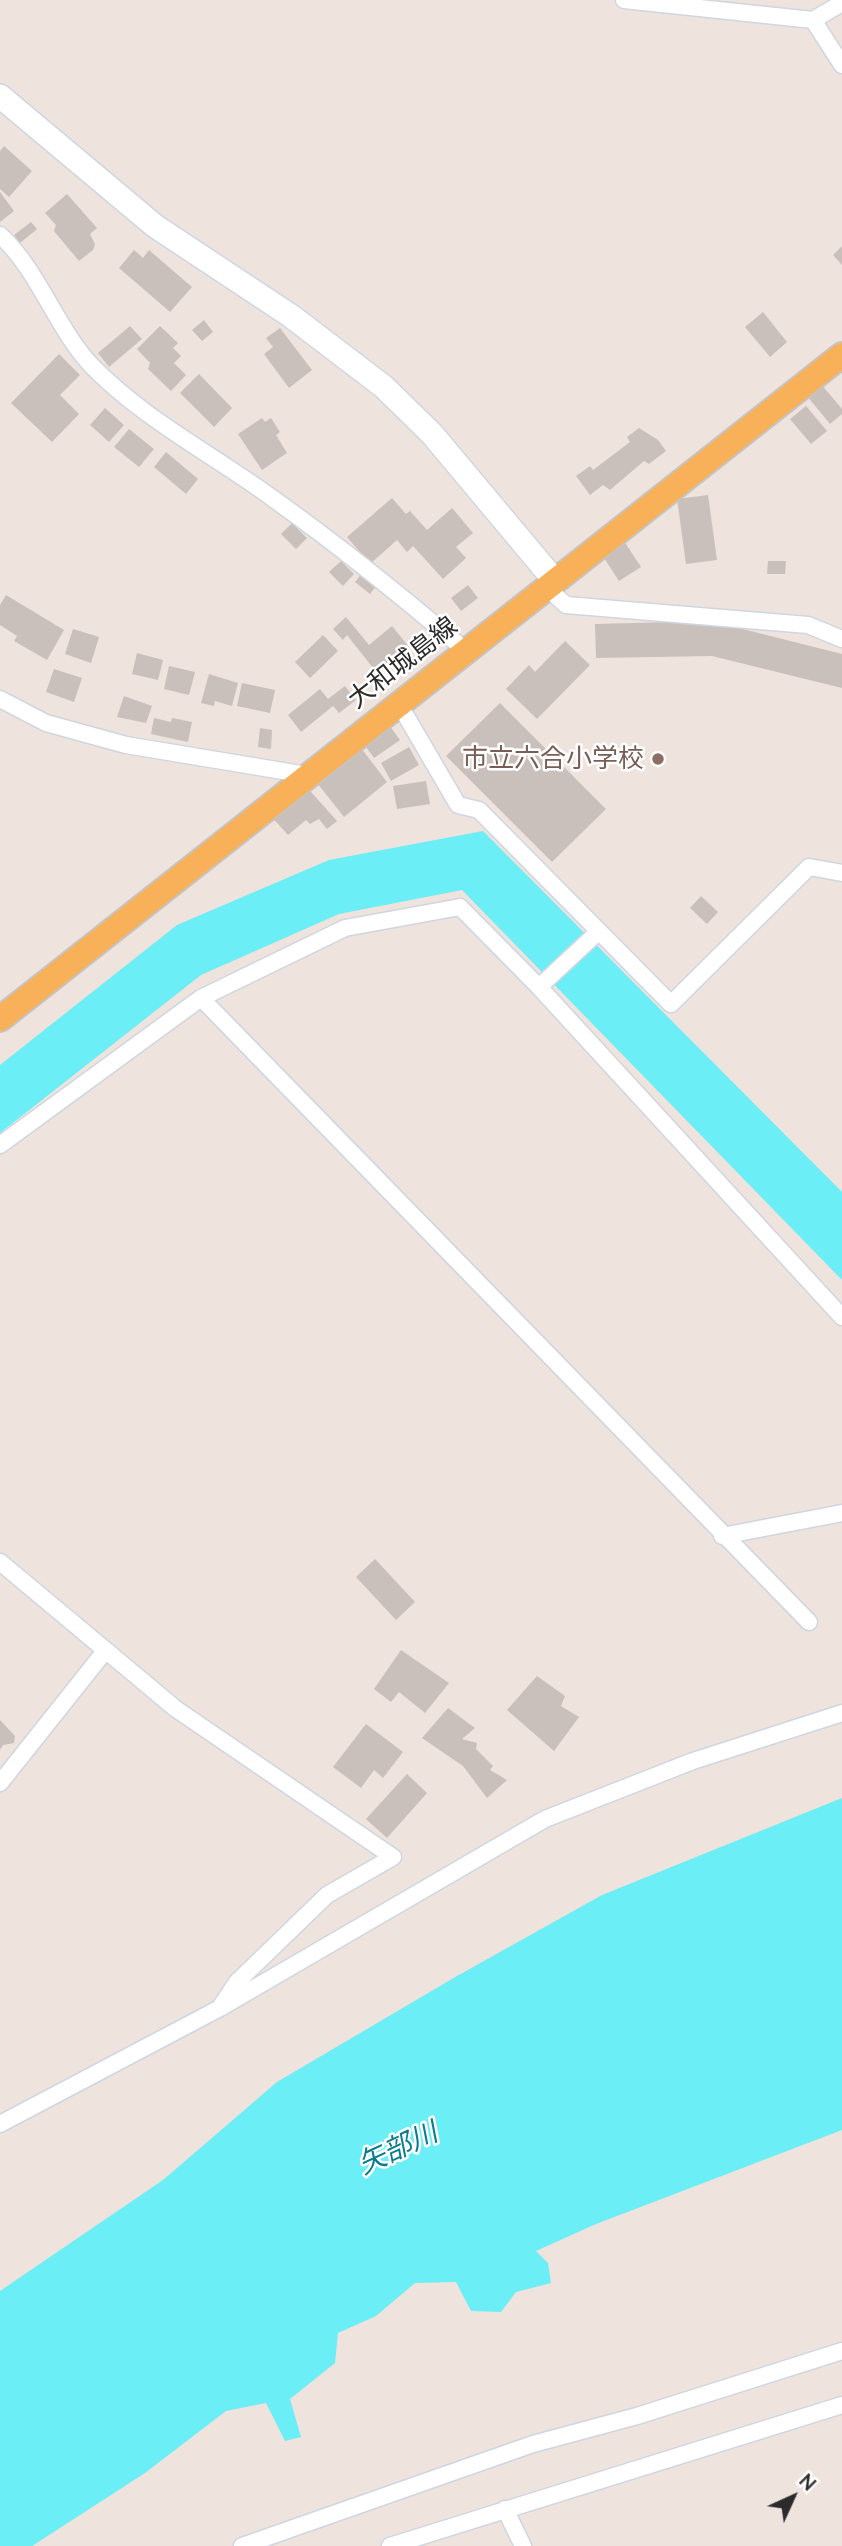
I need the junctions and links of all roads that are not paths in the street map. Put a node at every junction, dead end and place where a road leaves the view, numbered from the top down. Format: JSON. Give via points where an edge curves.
{"nodes":[{"id":1,"x":624,"y":0,"type":"edge"},
{"id":2,"x":842,"y":3,"type":"edge"},
{"id":3,"x":773,"y":8,"type":"edge"},
{"id":4,"x":813,"y":20,"type":"junction"},
{"id":5,"x":842,"y":65,"type":"edge"},
{"id":6,"x":0,"y":96,"type":"edge"},
{"id":7,"x":0,"y":235,"type":"edge"},
{"id":8,"x":842,"y":355,"type":"edge"},
{"id":9,"x":551,"y":584,"type":"junction"},
{"id":10,"x":842,"y":639,"type":"edge"},
{"id":11,"x":466,"y":651,"type":"junction"},
{"id":12,"x":0,"y":699,"type":"edge"},
{"id":13,"x":399,"y":704,"type":"junction"},
{"id":14,"x":307,"y":775,"type":"junction"},
{"id":15,"x":842,"y":873,"type":"edge"},
{"id":16,"x":598,"y":932,"type":"junction"},
{"id":17,"x":539,"y":987,"type":"junction"},
{"id":18,"x":201,"y":998,"type":"junction"},
{"id":19,"x":0,"y":1019,"type":"edge"},
{"id":20,"x":0,"y":1145,"type":"edge"},
{"id":21,"x":842,"y":1317,"type":"edge"},
{"id":22,"x":842,"y":1513,"type":"edge"},
{"id":23,"x":722,"y":1536,"type":"junction"},
{"id":24,"x":0,"y":1562,"type":"edge"},
{"id":25,"x":809,"y":1622,"type":"dead end"},
{"id":26,"x":105,"y":1651,"type":"junction"},
{"id":27,"x":842,"y":1713,"type":"edge"},
{"id":28,"x":0,"y":1783,"type":"edge"},
{"id":29,"x":220,"y":2008,"type":"junction"},
{"id":30,"x":0,"y":2124,"type":"edge"},
{"id":31,"x":842,"y":2351,"type":"edge"},
{"id":32,"x":842,"y":2406,"type":"edge"},
{"id":33,"x":505,"y":2509,"type":"junction"},
{"id":34,"x":242,"y":2546,"type":"edge"},
{"id":35,"x":390,"y":2546,"type":"edge"},
{"id":36,"x":523,"y":2546,"type":"edge"}],
"edges":[{"from":1,"to":3,"type":"street"},
{"from":2,"to":4,"type":"street"},
{"from":3,"to":4,"type":"street"},
{"from":4,"to":5,"type":"street"},
{"from":6,"to":9,"type":"street","via":[[155,226],[291,316],[384,387],[432,434]]},
{"from":7,"to":11,"type":"street","via":[[30,271],[63,329],[92,365],[172,433],[275,499]]},
{"from":8,"to":9,"type":"main road","name":"大和城島線"},
{"from":9,"to":10,"type":"street","via":[[566,605],[808,625]]},
{"from":9,"to":11,"type":"main road","name":"大和城島線"},
{"from":11,"to":13,"type":"main road","name":"大和城島線"},
{"from":12,"to":14,"type":"street","via":[[46,723],[126,745]]},
{"from":13,"to":14,"type":"main road","name":"大和城島線"},
{"from":13,"to":16,"type":"street","via":[[458,805],[479,810]]},
{"from":14,"to":19,"type":"main road","name":"大和城島線"},
{"from":15,"to":16,"type":"street","via":[[809,867],[670,1004]]},
{"from":16,"to":17,"type":"street"},
{"from":17,"to":18,"type":"street","via":[[460,907],[345,929]]},
{"from":17,"to":21,"type":"street"},
{"from":18,"to":20,"type":"street"},
{"from":18,"to":23,"type":"street"},
{"from":22,"to":23,"type":"street"},
{"from":23,"to":25,"type":"street"},
{"from":24,"to":26,"type":"street"},
{"from":26,"to":28,"type":"street"},
{"from":26,"to":29,"type":"street","via":[[176,1709],[393,1857],[327,1895],[237,1982]]},
{"from":27,"to":29,"type":"street","via":[[693,1761],[545,1819]]},
{"from":29,"to":30,"type":"street"},
{"from":31,"to":34,"type":"street","via":[[533,2444]]},
{"from":32,"to":33,"type":"street"},
{"from":33,"to":35,"type":"street"},
{"from":33,"to":36,"type":"street"}]}
